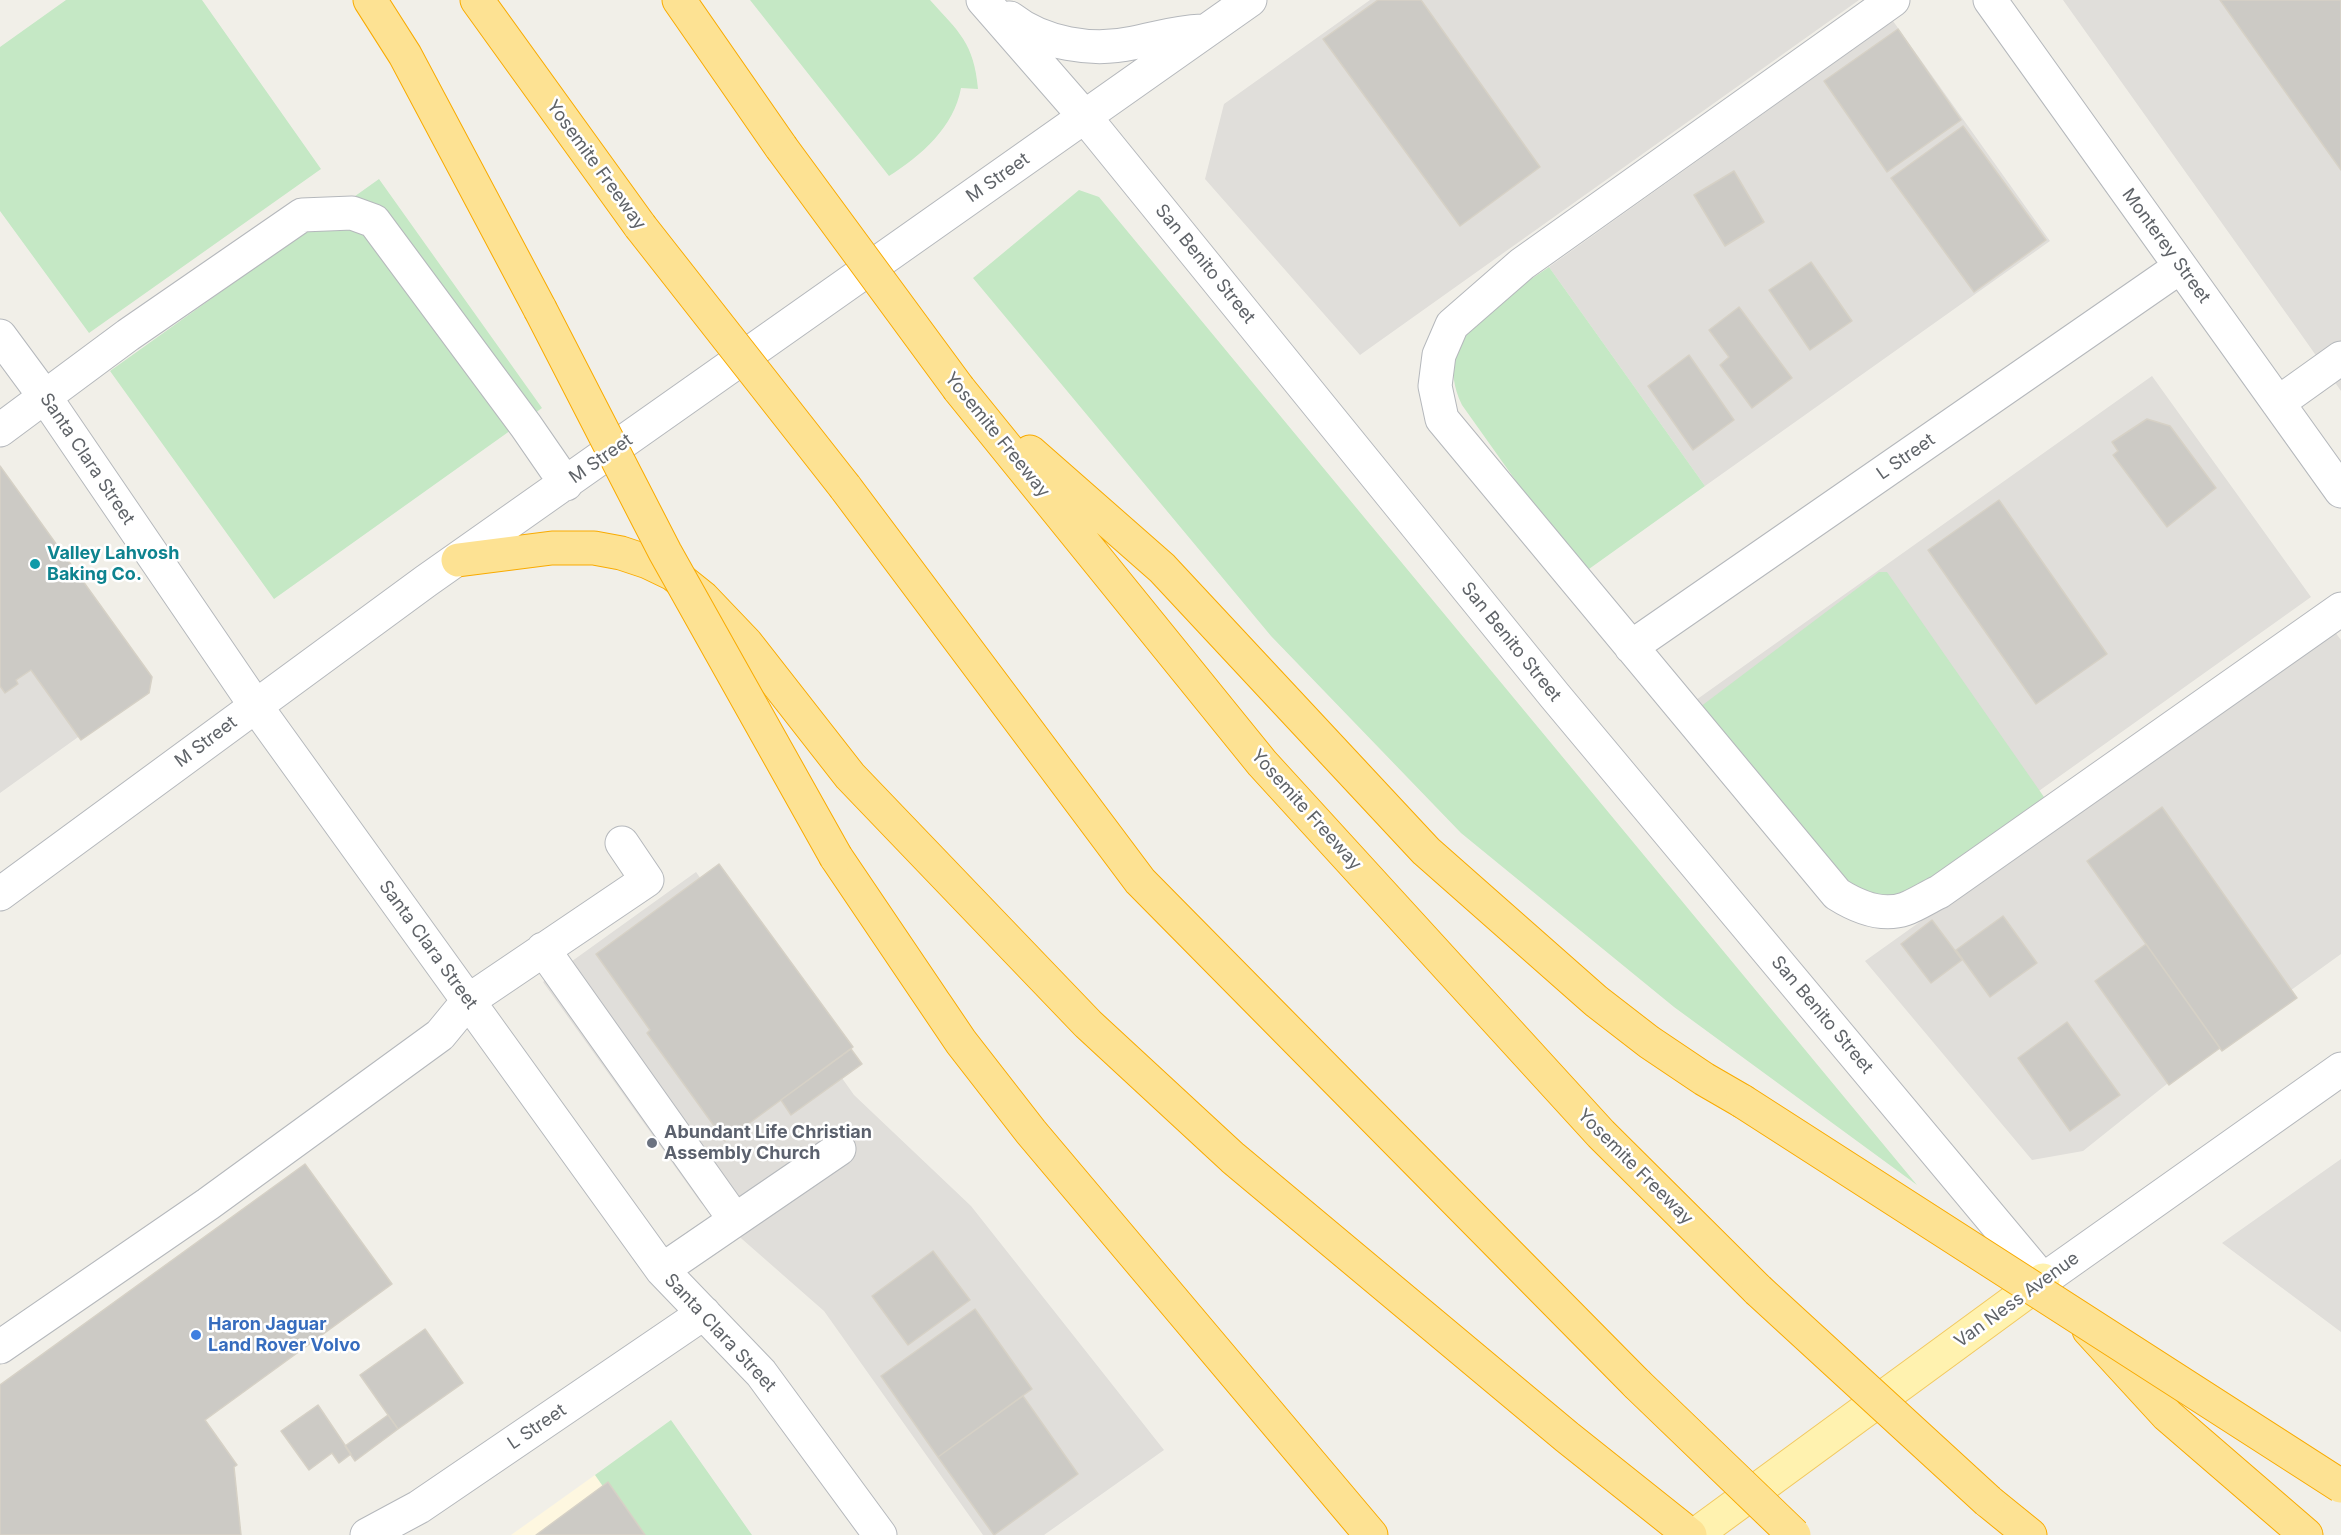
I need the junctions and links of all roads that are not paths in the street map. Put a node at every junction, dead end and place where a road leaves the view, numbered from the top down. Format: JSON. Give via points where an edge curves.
{"nodes":[{"id":1,"x":370,"y":0,"type":"edge"},
{"id":2,"x":477,"y":0,"type":"edge"},
{"id":3,"x":679,"y":0,"type":"edge"},
{"id":4,"x":983,"y":0,"type":"edge"},
{"id":5,"x":988,"y":0,"type":"edge"},
{"id":6,"x":1250,"y":0,"type":"edge"},
{"id":7,"x":1893,"y":0,"type":"edge"},
{"id":8,"x":1990,"y":0,"type":"edge"},
{"id":9,"x":1207,"y":30,"type":"junction"},
{"id":10,"x":1085,"y":117,"type":"junction"},
{"id":11,"x":2180,"y":267,"type":"junction"},
{"id":12,"x":0,"y":336,"type":"edge"},
{"id":13,"x":2341,"y":358,"type":"edge"},
{"id":14,"x":959,"y":389,"type":"junction"},
{"id":15,"x":45,"y":397,"type":"junction"},
{"id":16,"x":2278,"y":403,"type":"junction"},
{"id":17,"x":0,"y":430,"type":"edge"},
{"id":18,"x":566,"y":484,"type":"junction"},
{"id":19,"x":2341,"y":491,"type":"edge"},
{"id":20,"x":458,"y":560,"type":"junction"},
{"id":21,"x":2341,"y":609,"type":"edge"},
{"id":22,"x":1632,"y":648,"type":"junction"},
{"id":23,"x":255,"y":705,"type":"junction"},
{"id":24,"x":622,"y":843,"type":"dead end"},
{"id":25,"x":0,"y":894,"type":"edge"},
{"id":26,"x":543,"y":950,"type":"junction"},
{"id":27,"x":468,"y":1001,"type":"junction"},
{"id":28,"x":2341,"y":1068,"type":"edge"},
{"id":29,"x":839,"y":1149,"type":"dead end"},
{"id":30,"x":735,"y":1220,"type":"junction"},
{"id":31,"x":662,"y":1270,"type":"junction"},
{"id":32,"x":2043,"y":1280,"type":"junction"},
{"id":33,"x":704,"y":1314,"type":"junction"},
{"id":34,"x":0,"y":1347,"type":"edge"},
{"id":35,"x":2341,"y":1486,"type":"edge"},
{"id":36,"x":367,"y":1535,"type":"edge"},
{"id":37,"x":880,"y":1535,"type":"edge"},
{"id":38,"x":1371,"y":1535,"type":"edge"},
{"id":39,"x":1690,"y":1535,"type":"edge"},
{"id":40,"x":1695,"y":1535,"type":"edge"},
{"id":41,"x":1794,"y":1535,"type":"edge"},
{"id":42,"x":2030,"y":1535,"type":"edge"},
{"id":43,"x":2306,"y":1535,"type":"edge"}],
"edges":[{"from":1,"to":38,"type":"highway","bridge":true,"via":[[405,55],[665,552],[836,857],[961,1042],[1031,1132]]},
{"from":2,"to":41,"type":"highway","name":"Yosemite Freeway","bridge":true,"via":[[640,226],[845,487],[1140,882],[1637,1384]]},
{"from":3,"to":14,"type":"highway","name":"Yosemite Freeway","bridge":true,"via":[[781,147]]},
{"from":4,"to":10,"type":"street","name":"San Benito Street"},
{"from":5,"to":9,"type":"street","via":[[1024,29],[1051,41],[1087,46],[1131,44],[1175,32]]},
{"from":6,"to":9,"type":"street","name":"M Street"},
{"from":7,"to":22,"type":"street","via":[[1522,264],[1452,325],[1439,356],[1435,386],[1442,419]]},
{"from":8,"to":11,"type":"street","name":"Monterey Street"},
{"from":9,"to":10,"type":"street","name":"M Street"},
{"from":10,"to":18,"type":"street","name":"M Street"},
{"from":10,"to":32,"type":"street","name":"San Benito Street","via":[[1555,696]]},
{"from":11,"to":16,"type":"street","name":"Monterey Street"},
{"from":11,"to":22,"type":"street","name":"L Street"},
{"from":12,"to":15,"type":"street","name":"Santa Clara Street"},
{"from":13,"to":16,"type":"street"},
{"from":14,"to":35,"type":"highway","bridge":true,"via":[[1162,568],[1426,851],[1596,1001],[1704,1079]]},
{"from":14,"to":42,"type":"highway","name":"Yosemite Freeway","bridge":true,"via":[[1262,763],[1601,1134],[1758,1290]]},
{"from":15,"to":17,"type":"street"},
{"from":15,"to":18,"type":"street","via":[[302,215],[352,213],[374,221]]},
{"from":15,"to":23,"type":"street","name":"Santa Clara Street"},
{"from":16,"to":19,"type":"street","name":"Monterey Street"},
{"from":18,"to":20,"type":"street","name":"M Street"},
{"from":20,"to":23,"type":"street","name":"M Street"},
{"from":20,"to":39,"type":"highway","via":[[552,548],[594,548],[648,562],[674,574],[746,643],[850,776],[1088,1024],[1233,1158]]},
{"from":21,"to":22,"type":"street","via":[[1939,892],[1903,910],[1881,911],[1855,905],[1837,894]]},
{"from":23,"to":25,"type":"street","name":"M Street"},
{"from":23,"to":27,"type":"street","name":"Santa Clara Street"},
{"from":24,"to":26,"type":"street","via":[[647,879]]},
{"from":26,"to":27,"type":"street"},
{"from":26,"to":30,"type":"street"},
{"from":27,"to":31,"type":"street","name":"Santa Clara Street"},
{"from":27,"to":34,"type":"street","via":[[440,1035],[208,1204]]},
{"from":28,"to":32,"type":"street","name":"Van Ness Avenue"},
{"from":29,"to":30,"type":"street"},
{"from":30,"to":31,"type":"street"},
{"from":31,"to":33,"type":"street","name":"Santa Clara Street"},
{"from":32,"to":40,"type":"main road","name":"Van Ness Avenue"},
{"from":32,"to":43,"type":"highway","via":[[2167,1415]]},
{"from":33,"to":36,"type":"street","name":"L Street","via":[[419,1507]]},
{"from":33,"to":37,"type":"street","name":"Santa Clara Street","via":[[762,1373]]}]}
